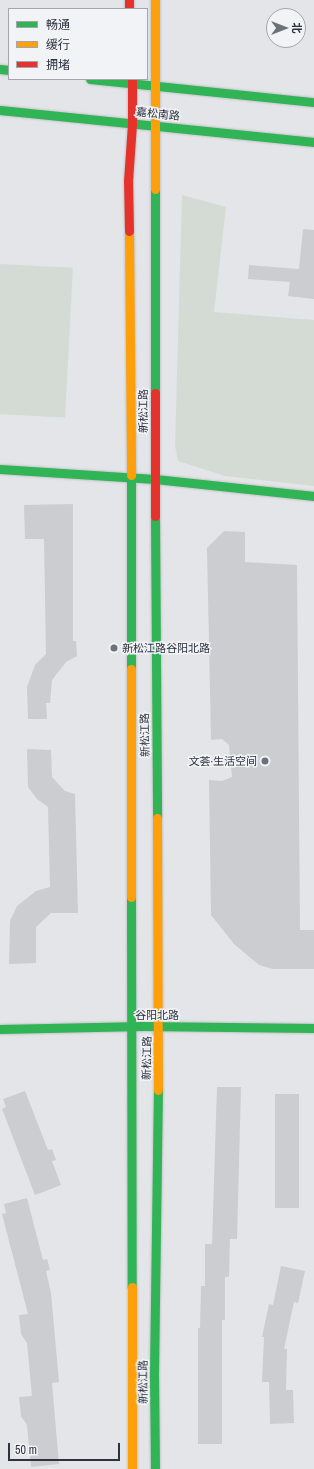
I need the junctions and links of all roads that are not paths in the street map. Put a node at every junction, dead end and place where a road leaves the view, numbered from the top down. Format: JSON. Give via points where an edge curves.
{"nodes":[{"id":1,"x":155,"y":0,"type":"edge"},
{"id":2,"x":111,"y":80,"type":"edge"},
{"id":3,"x":132,"y":81,"type":"edge"},
{"id":4,"x":155,"y":86,"type":"junction"},
{"id":5,"x":314,"y":102,"type":"edge"},
{"id":6,"x":0,"y":110,"type":"edge"},
{"id":7,"x":132,"y":124,"type":"junction"},
{"id":8,"x":156,"y":126,"type":"junction"},
{"id":9,"x":314,"y":142,"type":"edge"},
{"id":10,"x":0,"y":470,"type":"edge"},
{"id":11,"x":131,"y":478,"type":"junction"},
{"id":12,"x":155,"y":479,"type":"junction"},
{"id":13,"x":314,"y":496,"type":"edge"},
{"id":14,"x":131,"y":1026,"type":"junction"},
{"id":15,"x":159,"y":1026,"type":"junction"},
{"id":16,"x":314,"y":1028,"type":"edge"},
{"id":17,"x":0,"y":1029,"type":"edge"},
{"id":18,"x":132,"y":1469,"type":"edge"},
{"id":19,"x":155,"y":1469,"type":"edge"}],
"edges":[{"from":1,"to":4,"type":"main road","name":"新松江路"},
{"from":2,"to":3,"type":"main road"},
{"from":3,"to":4,"type":"main road"},
{"from":3,"to":7,"type":"main road","name":"新松江路"},
{"from":4,"to":5,"type":"main road"},
{"from":4,"to":8,"type":"main road","name":"新松江路"},
{"from":6,"to":7,"type":"main road","name":"嘉松南路"},
{"from":7,"to":8,"type":"main road","name":"嘉松南路"},
{"from":7,"to":11,"type":"main road","name":"新松江路","via":[[128,181]]},
{"from":8,"to":9,"type":"main road","name":"嘉松南路"},
{"from":8,"to":12,"type":"main road","name":"新松江路"},
{"from":10,"to":11,"type":"main road"},
{"from":11,"to":12,"type":"main road"},
{"from":11,"to":14,"type":"main road","name":"新松江路"},
{"from":12,"to":13,"type":"main road"},
{"from":12,"to":15,"type":"main road","name":"新松江路"},
{"from":14,"to":15,"type":"main road","name":"谷阳北路"},
{"from":14,"to":17,"type":"main road","name":"谷阳北路"},
{"from":14,"to":18,"type":"main road","name":"新松江路"},
{"from":15,"to":16,"type":"main road","name":"谷阳北路"},
{"from":15,"to":19,"type":"main road","name":"新松江路"}]}
